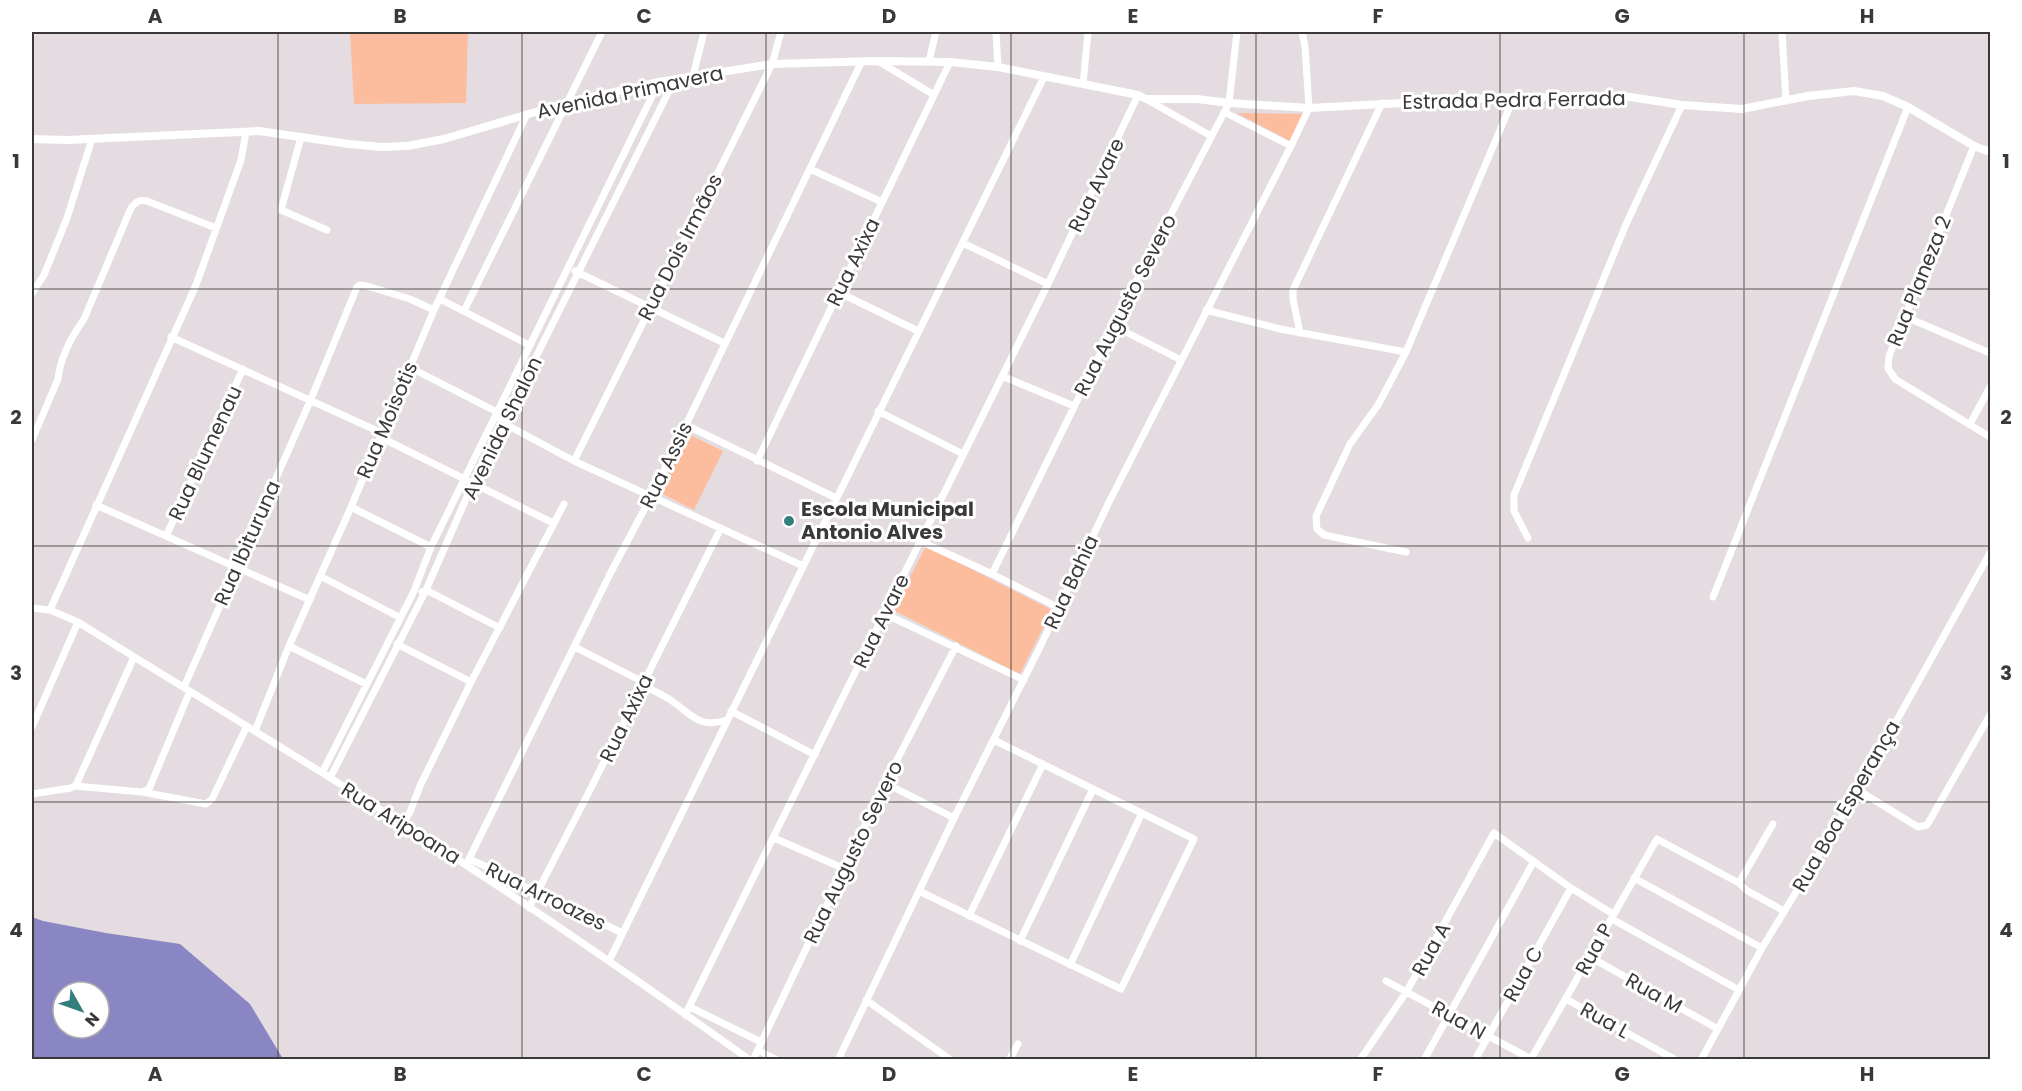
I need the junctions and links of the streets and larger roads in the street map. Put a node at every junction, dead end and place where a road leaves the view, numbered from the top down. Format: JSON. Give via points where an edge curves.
{"nodes":[{"id":1,"x":602,"y":32,"type":"edge"},
{"id":2,"x":704,"y":32,"type":"edge"},
{"id":3,"x":781,"y":32,"type":"edge"},
{"id":4,"x":936,"y":32,"type":"edge"},
{"id":5,"x":996,"y":32,"type":"edge"},
{"id":6,"x":1088,"y":32,"type":"edge"},
{"id":7,"x":1237,"y":32,"type":"edge"},
{"id":8,"x":1302,"y":32,"type":"edge"},
{"id":9,"x":1782,"y":32,"type":"edge"},
{"id":10,"x":878,"y":61,"type":"junction"},
{"id":11,"x":929,"y":61,"type":"junction"},
{"id":12,"x":950,"y":62,"type":"junction"},
{"id":13,"x":861,"y":63,"type":"junction"},
{"id":14,"x":772,"y":64,"type":"junction"},
{"id":15,"x":998,"y":67,"type":"junction"},
{"id":16,"x":693,"y":76,"type":"junction"},
{"id":17,"x":1044,"y":77,"type":"junction"},
{"id":18,"x":675,"y":79,"type":"junction"},
{"id":19,"x":659,"y":82,"type":"junction"},
{"id":20,"x":1083,"y":84,"type":"junction"},
{"id":21,"x":934,"y":95,"type":"junction"},
{"id":22,"x":1142,"y":97,"type":"junction"},
{"id":23,"x":1514,"y":97,"type":"junction"},
{"id":24,"x":1786,"y":101,"type":"junction"},
{"id":25,"x":569,"y":102,"type":"junction"},
{"id":26,"x":1229,"y":103,"type":"junction"},
{"id":27,"x":1382,"y":103,"type":"junction"},
{"id":28,"x":1682,"y":105,"type":"junction"},
{"id":29,"x":1908,"y":107,"type":"junction"},
{"id":30,"x":1309,"y":108,"type":"junction"},
{"id":31,"x":1224,"y":112,"type":"junction"},
{"id":32,"x":527,"y":114,"type":"junction"},
{"id":33,"x":246,"y":132,"type":"junction"},
{"id":34,"x":1211,"y":136,"type":"junction"},
{"id":35,"x":302,"y":137,"type":"junction"},
{"id":36,"x":32,"y":139,"type":"edge"},
{"id":37,"x":92,"y":139,"type":"junction"},
{"id":38,"x":1291,"y":146,"type":"junction"},
{"id":39,"x":1974,"y":146,"type":"junction"},
{"id":40,"x":1990,"y":152,"type":"edge"},
{"id":41,"x":810,"y":169,"type":"junction"},
{"id":42,"x":882,"y":202,"type":"junction"},
{"id":43,"x":216,"y":228,"type":"junction"},
{"id":44,"x":327,"y":230,"type":"dead end"},
{"id":45,"x":963,"y":243,"type":"junction"},
{"id":46,"x":569,"y":268,"type":"junction"},
{"id":47,"x":580,"y":273,"type":"junction"},
{"id":48,"x":1048,"y":284,"type":"junction"},
{"id":49,"x":557,"y":291,"type":"junction"},
{"id":50,"x":838,"y":292,"type":"junction"},
{"id":51,"x":32,"y":293,"type":"edge"},
{"id":52,"x":567,"y":297,"type":"junction"},
{"id":53,"x":440,"y":299,"type":"junction"},
{"id":54,"x":650,"y":307,"type":"junction"},
{"id":55,"x":434,"y":310,"type":"junction"},
{"id":56,"x":1206,"y":310,"type":"junction"},
{"id":57,"x":464,"y":311,"type":"junction"},
{"id":58,"x":1906,"y":317,"type":"junction"},
{"id":59,"x":1114,"y":326,"type":"junction"},
{"id":60,"x":918,"y":331,"type":"junction"},
{"id":61,"x":1299,"y":333,"type":"junction"},
{"id":62,"x":171,"y":337,"type":"junction"},
{"id":63,"x":724,"y":343,"type":"junction"},
{"id":64,"x":529,"y":345,"type":"junction"},
{"id":65,"x":1406,"y":352,"type":"junction"},
{"id":66,"x":1990,"y":353,"type":"edge"},
{"id":67,"x":1181,"y":360,"type":"junction"},
{"id":68,"x":409,"y":367,"type":"junction"},
{"id":69,"x":243,"y":369,"type":"junction"},
{"id":70,"x":1002,"y":376,"type":"junction"},
{"id":71,"x":1990,"y":387,"type":"edge"},
{"id":72,"x":311,"y":399,"type":"junction"},
{"id":73,"x":1074,"y":406,"type":"junction"},
{"id":74,"x":878,"y":411,"type":"junction"},
{"id":75,"x":497,"y":412,"type":"junction"},
{"id":76,"x":505,"y":423,"type":"junction"},
{"id":77,"x":1970,"y":424,"type":"junction"},
{"id":78,"x":686,"y":425,"type":"junction"},
{"id":79,"x":381,"y":435,"type":"junction"},
{"id":80,"x":1990,"y":437,"type":"edge"},
{"id":81,"x":32,"y":440,"type":"edge"},
{"id":82,"x":963,"y":454,"type":"junction"},
{"id":83,"x":574,"y":461,"type":"junction"},
{"id":84,"x":757,"y":461,"type":"junction"},
{"id":85,"x":465,"y":478,"type":"junction"},
{"id":86,"x":473,"y":483,"type":"junction"},
{"id":87,"x":652,"y":495,"type":"junction"},
{"id":88,"x":836,"y":498,"type":"junction"},
{"id":89,"x":564,"y":504,"type":"dead end"},
{"id":90,"x":96,"y":505,"type":"junction"},
{"id":91,"x":351,"y":507,"type":"junction"},
{"id":92,"x":448,"y":512,"type":"junction"},
{"id":93,"x":458,"y":517,"type":"junction"},
{"id":94,"x":554,"y":523,"type":"junction"},
{"id":95,"x":720,"y":528,"type":"junction"},
{"id":96,"x":166,"y":536,"type":"junction"},
{"id":97,"x":1528,"y":538,"type":"dead end"},
{"id":98,"x":920,"y":541,"type":"junction"},
{"id":99,"x":431,"y":548,"type":"junction"},
{"id":100,"x":1406,"y":552,"type":"dead end"},
{"id":101,"x":1990,"y":554,"type":"edge"},
{"id":102,"x":803,"y":566,"type":"junction"},
{"id":103,"x":236,"y":568,"type":"junction"},
{"id":104,"x":992,"y":574,"type":"junction"},
{"id":105,"x":320,"y":576,"type":"junction"},
{"id":106,"x":426,"y":590,"type":"junction"},
{"id":107,"x":414,"y":591,"type":"junction"},
{"id":108,"x":1713,"y":597,"type":"dead end"},
{"id":109,"x":309,"y":600,"type":"junction"},
{"id":110,"x":36,"y":608,"type":"edge"},
{"id":111,"x":1059,"y":608,"type":"junction"},
{"id":112,"x":50,"y":610,"type":"junction"},
{"id":113,"x":885,"y":614,"type":"junction"},
{"id":114,"x":399,"y":617,"type":"junction"},
{"id":115,"x":78,"y":622,"type":"junction"},
{"id":116,"x":396,"y":624,"type":"junction"},
{"id":117,"x":500,"y":628,"type":"junction"},
{"id":118,"x":404,"y":629,"type":"junction"},
{"id":119,"x":397,"y":644,"type":"junction"},
{"id":120,"x":289,"y":646,"type":"junction"},
{"id":121,"x":956,"y":646,"type":"junction"},
{"id":122,"x":575,"y":647,"type":"junction"},
{"id":123,"x":134,"y":657,"type":"junction"},
{"id":124,"x":371,"y":672,"type":"junction"},
{"id":125,"x":381,"y":677,"type":"junction"},
{"id":126,"x":1024,"y":680,"type":"junction"},
{"id":127,"x":471,"y":682,"type":"junction"},
{"id":128,"x":642,"y":683,"type":"junction"},
{"id":129,"x":366,"y":684,"type":"junction"},
{"id":130,"x":187,"y":689,"type":"junction"},
{"id":131,"x":731,"y":711,"type":"junction"},
{"id":132,"x":1990,"y":714,"type":"edge"},
{"id":133,"x":727,"y":720,"type":"junction"},
{"id":134,"x":247,"y":726,"type":"junction"},
{"id":135,"x":32,"y":728,"type":"edge"},
{"id":136,"x":255,"y":731,"type":"junction"},
{"id":137,"x":994,"y":740,"type":"junction"},
{"id":138,"x":815,"y":755,"type":"junction"},
{"id":139,"x":1043,"y":764,"type":"junction"},
{"id":140,"x":322,"y":773,"type":"junction"},
{"id":141,"x":330,"y":778,"type":"junction"},
{"id":142,"x":885,"y":783,"type":"junction"},
{"id":143,"x":75,"y":786,"type":"junction"},
{"id":144,"x":1093,"y":789,"type":"junction"},
{"id":145,"x":1858,"y":790,"type":"junction"},
{"id":146,"x":142,"y":792,"type":"junction"},
{"id":147,"x":32,"y":794,"type":"edge"},
{"id":148,"x":1142,"y":813,"type":"junction"},
{"id":149,"x":954,"y":818,"type":"junction"},
{"id":150,"x":402,"y":824,"type":"junction"},
{"id":151,"x":1773,"y":824,"type":"dead end"},
{"id":152,"x":774,"y":838,"type":"junction"},
{"id":153,"x":1534,"y":861,"type":"junction"},
{"id":154,"x":467,"y":862,"type":"junction"},
{"id":155,"x":845,"y":869,"type":"junction"},
{"id":156,"x":1634,"y":878,"type":"junction"},
{"id":157,"x":1739,"y":883,"type":"junction"},
{"id":158,"x":1571,"y":888,"type":"junction"},
{"id":159,"x":538,"y":891,"type":"junction"},
{"id":160,"x":919,"y":891,"type":"junction"},
{"id":161,"x":529,"y":908,"type":"junction"},
{"id":162,"x":1784,"y":911,"type":"junction"},
{"id":163,"x":969,"y":916,"type":"junction"},
{"id":164,"x":1613,"y":916,"type":"junction"},
{"id":165,"x":622,"y":933,"type":"junction"},
{"id":166,"x":1020,"y":941,"type":"junction"},
{"id":167,"x":1762,"y":948,"type":"junction"},
{"id":168,"x":1590,"y":957,"type":"junction"},
{"id":169,"x":609,"y":961,"type":"junction"},
{"id":170,"x":1070,"y":965,"type":"junction"},
{"id":171,"x":1386,"y":981,"type":"dead end"},
{"id":172,"x":1739,"y":990,"type":"junction"},
{"id":173,"x":1407,"y":992,"type":"junction"},
{"id":174,"x":1566,"y":999,"type":"junction"},
{"id":175,"x":866,"y":1000,"type":"junction"},
{"id":176,"x":690,"y":1007,"type":"junction"},
{"id":177,"x":1449,"y":1013,"type":"junction"},
{"id":178,"x":685,"y":1015,"type":"junction"},
{"id":179,"x":1718,"y":1029,"type":"junction"},
{"id":180,"x":1488,"y":1037,"type":"junction"},
{"id":181,"x":761,"y":1042,"type":"junction"},
{"id":182,"x":1018,"y":1044,"type":"dead end"},
{"id":183,"x":758,"y":1050,"type":"junction"},
{"id":184,"x":751,"y":1059,"type":"edge"},
{"id":185,"x":777,"y":1059,"type":"edge"},
{"id":186,"x":837,"y":1059,"type":"edge"},
{"id":187,"x":951,"y":1059,"type":"edge"},
{"id":188,"x":1010,"y":1059,"type":"edge"},
{"id":189,"x":1360,"y":1059,"type":"edge"},
{"id":190,"x":1424,"y":1059,"type":"edge"},
{"id":191,"x":1475,"y":1059,"type":"edge"},
{"id":192,"x":1531,"y":1059,"type":"edge"},
{"id":193,"x":1676,"y":1059,"type":"edge"},
{"id":194,"x":1701,"y":1059,"type":"edge"}],
"edges":[{"from":1,"to":25,"type":"street"},
{"from":2,"to":16,"type":"street"},
{"from":3,"to":14,"type":"street","name":"Rua Dois Irmãos"},
{"from":4,"to":11,"type":"street"},
{"from":5,"to":15,"type":"street"},
{"from":6,"to":20,"type":"street"},
{"from":7,"to":26,"type":"street","name":"Rua Augusto Severo"},
{"from":8,"to":30,"type":"street"},
{"from":9,"to":24,"type":"street"},
{"from":10,"to":11,"type":"street","name":"Avenida Primavera"},
{"from":10,"to":13,"type":"street","name":"Avenida Primavera"},
{"from":10,"to":21,"type":"street"},
{"from":11,"to":12,"type":"street","name":"Avenida Primavera"},
{"from":12,"to":15,"type":"street","name":"Avenida Primavera"},
{"from":12,"to":21,"type":"street","name":"Rua Axixa"},
{"from":13,"to":14,"type":"street","name":"Avenida Primavera"},
{"from":13,"to":41,"type":"street","name":"Rua Assis"},
{"from":14,"to":16,"type":"street","name":"Avenida Primavera"},
{"from":14,"to":54,"type":"street","name":"Rua Dois Irmãos"},
{"from":15,"to":17,"type":"street","name":"Avenida Primavera"},
{"from":16,"to":18,"type":"street","name":"Avenida Primavera"},
{"from":17,"to":20,"type":"street","name":"Avenida Primavera"},
{"from":17,"to":45,"type":"street"},
{"from":18,"to":19,"type":"street","name":"Avenida Primavera"},
{"from":18,"to":47,"type":"street","name":"Avenida Shalon"},
{"from":19,"to":25,"type":"street","name":"Avenida Primavera"},
{"from":19,"to":46,"type":"street","name":"Avenida Shalon"},
{"from":20,"to":22,"type":"street","name":"Avenida Primavera"},
{"from":21,"to":42,"type":"street","name":"Rua Axixa"},
{"from":22,"to":26,"type":"street","name":"Avenida Primavera"},
{"from":22,"to":34,"type":"street"},
{"from":22,"to":48,"type":"street","name":"Rua Avare"},
{"from":23,"to":27,"type":"street","name":"Estrada Pedra Ferrada"},
{"from":23,"to":28,"type":"street","name":"Estrada Pedra Ferrada","via":[[1630,97]]},
{"from":23,"to":65,"type":"street"},
{"from":24,"to":28,"type":"street","name":"Estrada Pedra Ferrada","via":[[1742,108]]},
{"from":24,"to":29,"type":"street","name":"Estrada Pedra Ferrada","via":[[1854,91],[1883,96]]},
{"from":25,"to":32,"type":"street","name":"Avenida Primavera"},
{"from":25,"to":57,"type":"street"},
{"from":26,"to":30,"type":"street","name":"Estrada Pedra Ferrada"},
{"from":26,"to":31,"type":"street","name":"Rua Augusto Severo"},
{"from":27,"to":30,"type":"street","name":"Estrada Pedra Ferrada"},
{"from":27,"to":61,"type":"street","via":[[1293,290]]},
{"from":28,"to":97,"type":"street","via":[[1627,222],[1514,495],[1514,511]]},
{"from":29,"to":39,"type":"street","name":"Estrada Pedra Ferrada"},
{"from":29,"to":108,"type":"street"},
{"from":30,"to":38,"type":"street","name":"Rua Bahia"},
{"from":31,"to":34,"type":"street","name":"Rua Augusto Severo"},
{"from":31,"to":38,"type":"street"},
{"from":32,"to":35,"type":"street","name":"Avenida Primavera","via":[[407,146],[381,147]]},
{"from":32,"to":53,"type":"street","name":"Rua Moisotis"},
{"from":33,"to":35,"type":"street","name":"Avenida Primavera"},
{"from":33,"to":37,"type":"street","name":"Avenida Primavera"},
{"from":33,"to":43,"type":"street","via":[[241,160]]},
{"from":34,"to":59,"type":"street","name":"Rua Augusto Severo"},
{"from":35,"to":44,"type":"street","via":[[281,210]]},
{"from":36,"to":37,"type":"street","name":"Avenida Primavera"},
{"from":37,"to":51,"type":"street","via":[[67,218],[44,275]]},
{"from":38,"to":56,"type":"street","name":"Rua Bahia"},
{"from":39,"to":40,"type":"street","name":"Estrada Pedra Ferrada"},
{"from":39,"to":58,"type":"street","name":"Rua Planeza 2"},
{"from":41,"to":42,"type":"street"},
{"from":41,"to":63,"type":"street","name":"Rua Assis"},
{"from":42,"to":50,"type":"street","name":"Rua Axixa"},
{"from":43,"to":62,"type":"street","via":[[196,285]]},
{"from":43,"to":81,"type":"street","via":[[147,201],[135,203],[58,369]]},
{"from":45,"to":48,"type":"street"},
{"from":45,"to":60,"type":"street"},
{"from":46,"to":47,"type":"street"},
{"from":46,"to":49,"type":"street","name":"Avenida Shalon"},
{"from":47,"to":52,"type":"street","name":"Avenida Shalon"},
{"from":47,"to":54,"type":"street"},
{"from":48,"to":70,"type":"street","name":"Rua Avare"},
{"from":49,"to":52,"type":"street"},
{"from":49,"to":64,"type":"street","name":"Avenida Shalon"},
{"from":50,"to":60,"type":"street"},
{"from":50,"to":84,"type":"street","name":"Rua Axixa"},
{"from":52,"to":76,"type":"street","name":"Avenida Shalon"},
{"from":53,"to":55,"type":"street","name":"Rua Moisotis"},
{"from":53,"to":57,"type":"street"},
{"from":54,"to":63,"type":"street"},
{"from":54,"to":83,"type":"street","name":"Rua Dois Irmãos"},
{"from":55,"to":68,"type":"street","name":"Rua Moisotis"},
{"from":55,"to":72,"type":"street","name":"Rua Ibituruna","via":[[358,286]]},
{"from":56,"to":61,"type":"street"},
{"from":56,"to":67,"type":"street","name":"Rua Bahia"},
{"from":57,"to":64,"type":"street"},
{"from":58,"to":66,"type":"street"},
{"from":58,"to":77,"type":"street","name":"Rua Planeza 2","via":[[1889,356],[1890,374]]},
{"from":59,"to":67,"type":"street"},
{"from":59,"to":73,"type":"street","name":"Rua Augusto Severo"},
{"from":60,"to":74,"type":"street"},
{"from":61,"to":65,"type":"street"},
{"from":62,"to":69,"type":"street"},
{"from":62,"to":90,"type":"street"},
{"from":63,"to":78,"type":"street","name":"Rua Assis"},
{"from":64,"to":75,"type":"street","name":"Avenida Shalon"},
{"from":65,"to":100,"type":"street","via":[[1378,405],[1350,444],[1318,508],[1315,525],[1328,536]]},
{"from":67,"to":111,"type":"street","name":"Rua Bahia"},
{"from":68,"to":75,"type":"street"},
{"from":68,"to":79,"type":"street","name":"Rua Moisotis"},
{"from":69,"to":72,"type":"street"},
{"from":69,"to":96,"type":"street","name":"Rua Blumenau"},
{"from":70,"to":73,"type":"street"},
{"from":70,"to":82,"type":"street","name":"Rua Avare"},
{"from":71,"to":77,"type":"street"},
{"from":72,"to":79,"type":"street"},
{"from":72,"to":103,"type":"street","name":"Rua Ibituruna"},
{"from":73,"to":104,"type":"street","name":"Rua Augusto Severo"},
{"from":74,"to":82,"type":"street"},
{"from":74,"to":88,"type":"street"},
{"from":75,"to":76,"type":"street"},
{"from":75,"to":85,"type":"street","name":"Avenida Shalon"},
{"from":76,"to":83,"type":"street"},
{"from":76,"to":86,"type":"street","name":"Avenida Shalon"},
{"from":77,"to":80,"type":"street","name":"Rua Planeza 2"},
{"from":78,"to":84,"type":"street"},
{"from":78,"to":87,"type":"street","name":"Rua Assis"},
{"from":79,"to":85,"type":"street"},
{"from":79,"to":91,"type":"street","name":"Rua Moisotis"},
{"from":82,"to":98,"type":"street","name":"Rua Avare"},
{"from":83,"to":87,"type":"street"},
{"from":84,"to":88,"type":"street"},
{"from":85,"to":86,"type":"street"},
{"from":85,"to":92,"type":"street","name":"Avenida Shalon"},
{"from":86,"to":93,"type":"street","name":"Avenida Shalon"},
{"from":86,"to":94,"type":"street"},
{"from":87,"to":95,"type":"street"},
{"from":87,"to":122,"type":"street","name":"Rua Assis"},
{"from":88,"to":102,"type":"street"},
{"from":89,"to":94,"type":"street"},
{"from":90,"to":96,"type":"street"},
{"from":90,"to":112,"type":"street"},
{"from":91,"to":99,"type":"street"},
{"from":91,"to":105,"type":"street","name":"Rua Moisotis"},
{"from":92,"to":93,"type":"street"},
{"from":92,"to":99,"type":"street","name":"Avenida Shalon"},
{"from":93,"to":106,"type":"street","name":"Avenida Shalon"},
{"from":94,"to":117,"type":"street"},
{"from":95,"to":102,"type":"street"},
{"from":95,"to":128,"type":"street","name":"Rua Axixa"},
{"from":96,"to":103,"type":"street"},
{"from":98,"to":104,"type":"street"},
{"from":98,"to":113,"type":"street","name":"Rua Avare"},
{"from":99,"to":107,"type":"street","name":"Avenida Shalon"},
{"from":101,"to":145,"type":"street","name":"Rua Boa Esperança"},
{"from":102,"to":131,"type":"street"},
{"from":103,"to":109,"type":"street"},
{"from":103,"to":130,"type":"street","name":"Rua Ibituruna"},
{"from":104,"to":111,"type":"street"},
{"from":105,"to":109,"type":"street","name":"Rua Moisotis"},
{"from":105,"to":114,"type":"street"},
{"from":106,"to":107,"type":"street"},
{"from":106,"to":117,"type":"street"},
{"from":106,"to":118,"type":"street","name":"Avenida Shalon"},
{"from":107,"to":114,"type":"street","name":"Avenida Shalon"},
{"from":109,"to":120,"type":"street","name":"Rua Moisotis"},
{"from":110,"to":112,"type":"street","name":"Rua Aripoana"},
{"from":111,"to":126,"type":"street","name":"Rua Bahia"},
{"from":112,"to":115,"type":"street","name":"Rua Aripoana"},
{"from":113,"to":121,"type":"street"},
{"from":113,"to":138,"type":"street","name":"Rua Avare"},
{"from":114,"to":116,"type":"street","name":"Avenida Shalon"},
{"from":115,"to":123,"type":"street","name":"Rua Aripoana"},
{"from":115,"to":135,"type":"street"},
{"from":116,"to":118,"type":"street"},
{"from":116,"to":124,"type":"street","name":"Avenida Shalon"},
{"from":117,"to":127,"type":"street"},
{"from":118,"to":119,"type":"street","name":"Avenida Shalon"},
{"from":119,"to":125,"type":"street","name":"Avenida Shalon"},
{"from":119,"to":127,"type":"street"},
{"from":120,"to":129,"type":"street"},
{"from":120,"to":136,"type":"street","name":"Rua Moisotis"},
{"from":121,"to":126,"type":"street"},
{"from":121,"to":142,"type":"street","name":"Rua Augusto Severo"},
{"from":122,"to":128,"type":"street"},
{"from":122,"to":154,"type":"street","name":"Rua Assis"},
{"from":123,"to":130,"type":"street","name":"Rua Aripoana"},
{"from":123,"to":143,"type":"street"},
{"from":124,"to":125,"type":"street"},
{"from":124,"to":129,"type":"street","name":"Avenida Shalon"},
{"from":125,"to":141,"type":"street","name":"Avenida Shalon"},
{"from":126,"to":137,"type":"street","name":"Rua Bahia"},
{"from":127,"to":150,"type":"street"},
{"from":128,"to":133,"type":"street","via":[[701,722]]},
{"from":128,"to":159,"type":"street","name":"Rua Axixa"},
{"from":129,"to":140,"type":"street","name":"Avenida Shalon"},
{"from":130,"to":134,"type":"street","name":"Rua Aripoana"},
{"from":130,"to":146,"type":"street","name":"Rua Ibituruna","via":[[152,785]]},
{"from":131,"to":133,"type":"street"},
{"from":131,"to":138,"type":"street"},
{"from":132,"to":145,"type":"street","via":[[1927,825],[1918,827]]},
{"from":133,"to":165,"type":"street"},
{"from":134,"to":136,"type":"street","name":"Rua Aripoana"},
{"from":134,"to":146,"type":"street","via":[[206,804]]},
{"from":136,"to":140,"type":"street","name":"Rua Aripoana"},
{"from":137,"to":139,"type":"street"},
{"from":137,"to":149,"type":"street","name":"Rua Bahia"},
{"from":138,"to":152,"type":"street","name":"Rua Avare"},
{"from":139,"to":144,"type":"street"},
{"from":139,"to":163,"type":"street"},
{"from":140,"to":141,"type":"street","name":"Rua Aripoana"},
{"from":141,"to":150,"type":"street","name":"Rua Aripoana"},
{"from":142,"to":149,"type":"street"},
{"from":142,"to":155,"type":"street","name":"Rua Augusto Severo"},
{"from":143,"to":146,"type":"street"},
{"from":143,"to":147,"type":"street"},
{"from":144,"to":148,"type":"street"},
{"from":144,"to":166,"type":"street"},
{"from":145,"to":162,"type":"street","name":"Rua Boa Esperança"},
{"from":148,"to":170,"type":"street"},
{"from":148,"to":170,"type":"street","via":[[1194,839],[1121,989]]},
{"from":149,"to":160,"type":"street","name":"Rua Bahia"},
{"from":150,"to":154,"type":"street","name":"Rua Aripoana"},
{"from":151,"to":157,"type":"street"},
{"from":152,"to":155,"type":"street"},
{"from":152,"to":176,"type":"street","name":"Rua Avare"},
{"from":153,"to":158,"type":"street"},
{"from":153,"to":173,"type":"street","name":"Rua A","via":[[1494,833]]},
{"from":153,"to":177,"type":"street"},
{"from":154,"to":159,"type":"street","name":"Rua Arroazes"},
{"from":154,"to":161,"type":"street","name":"Rua Aripoana"},
{"from":155,"to":181,"type":"street","name":"Rua Augusto Severo"},
{"from":156,"to":157,"type":"street","name":"Rua P","via":[[1657,839]]},
{"from":156,"to":164,"type":"street","name":"Rua P"},
{"from":156,"to":167,"type":"street"},
{"from":157,"to":162,"type":"street"},
{"from":158,"to":164,"type":"street"},
{"from":158,"to":180,"type":"street","name":"Rua C"},
{"from":159,"to":161,"type":"street","name":"Rua Axixa"},
{"from":159,"to":165,"type":"street","name":"Rua Arroazes"},
{"from":160,"to":163,"type":"street"},
{"from":160,"to":175,"type":"street","name":"Rua Bahia"},
{"from":161,"to":169,"type":"street","name":"Rua Aripoana"},
{"from":162,"to":167,"type":"street","name":"Rua Boa Esperança"},
{"from":163,"to":166,"type":"street"},
{"from":164,"to":168,"type":"street","name":"Rua P"},
{"from":164,"to":172,"type":"street"},
{"from":165,"to":169,"type":"street"},
{"from":166,"to":170,"type":"street"},
{"from":167,"to":172,"type":"street","name":"Rua Boa Esperança"},
{"from":168,"to":174,"type":"street","name":"Rua P"},
{"from":168,"to":179,"type":"street","name":"Rua M"},
{"from":169,"to":178,"type":"street","name":"Rua Aripoana"},
{"from":171,"to":173,"type":"street","name":"Rua N"},
{"from":172,"to":179,"type":"street","name":"Rua Boa Esperança"},
{"from":173,"to":177,"type":"street","name":"Rua N"},
{"from":173,"to":189,"type":"street","name":"Rua A"},
{"from":174,"to":192,"type":"street","name":"Rua P"},
{"from":174,"to":193,"type":"street","name":"Rua L"},
{"from":175,"to":186,"type":"street","name":"Rua Bahia"},
{"from":175,"to":187,"type":"street"},
{"from":176,"to":178,"type":"street","name":"Rua Avare"},
{"from":176,"to":181,"type":"street"},
{"from":177,"to":180,"type":"street","name":"Rua N"},
{"from":177,"to":190,"type":"street"},
{"from":178,"to":184,"type":"street","name":"Rua Aripoana"},
{"from":179,"to":194,"type":"street","name":"Rua Boa Esperança"},
{"from":180,"to":191,"type":"street","name":"Rua C"},
{"from":180,"to":192,"type":"street","name":"Rua N"},
{"from":181,"to":183,"type":"street","name":"Rua Augusto Severo"},
{"from":182,"to":188,"type":"street"},
{"from":183,"to":184,"type":"street","name":"Rua Augusto Severo"},
{"from":183,"to":185,"type":"street"}]}
